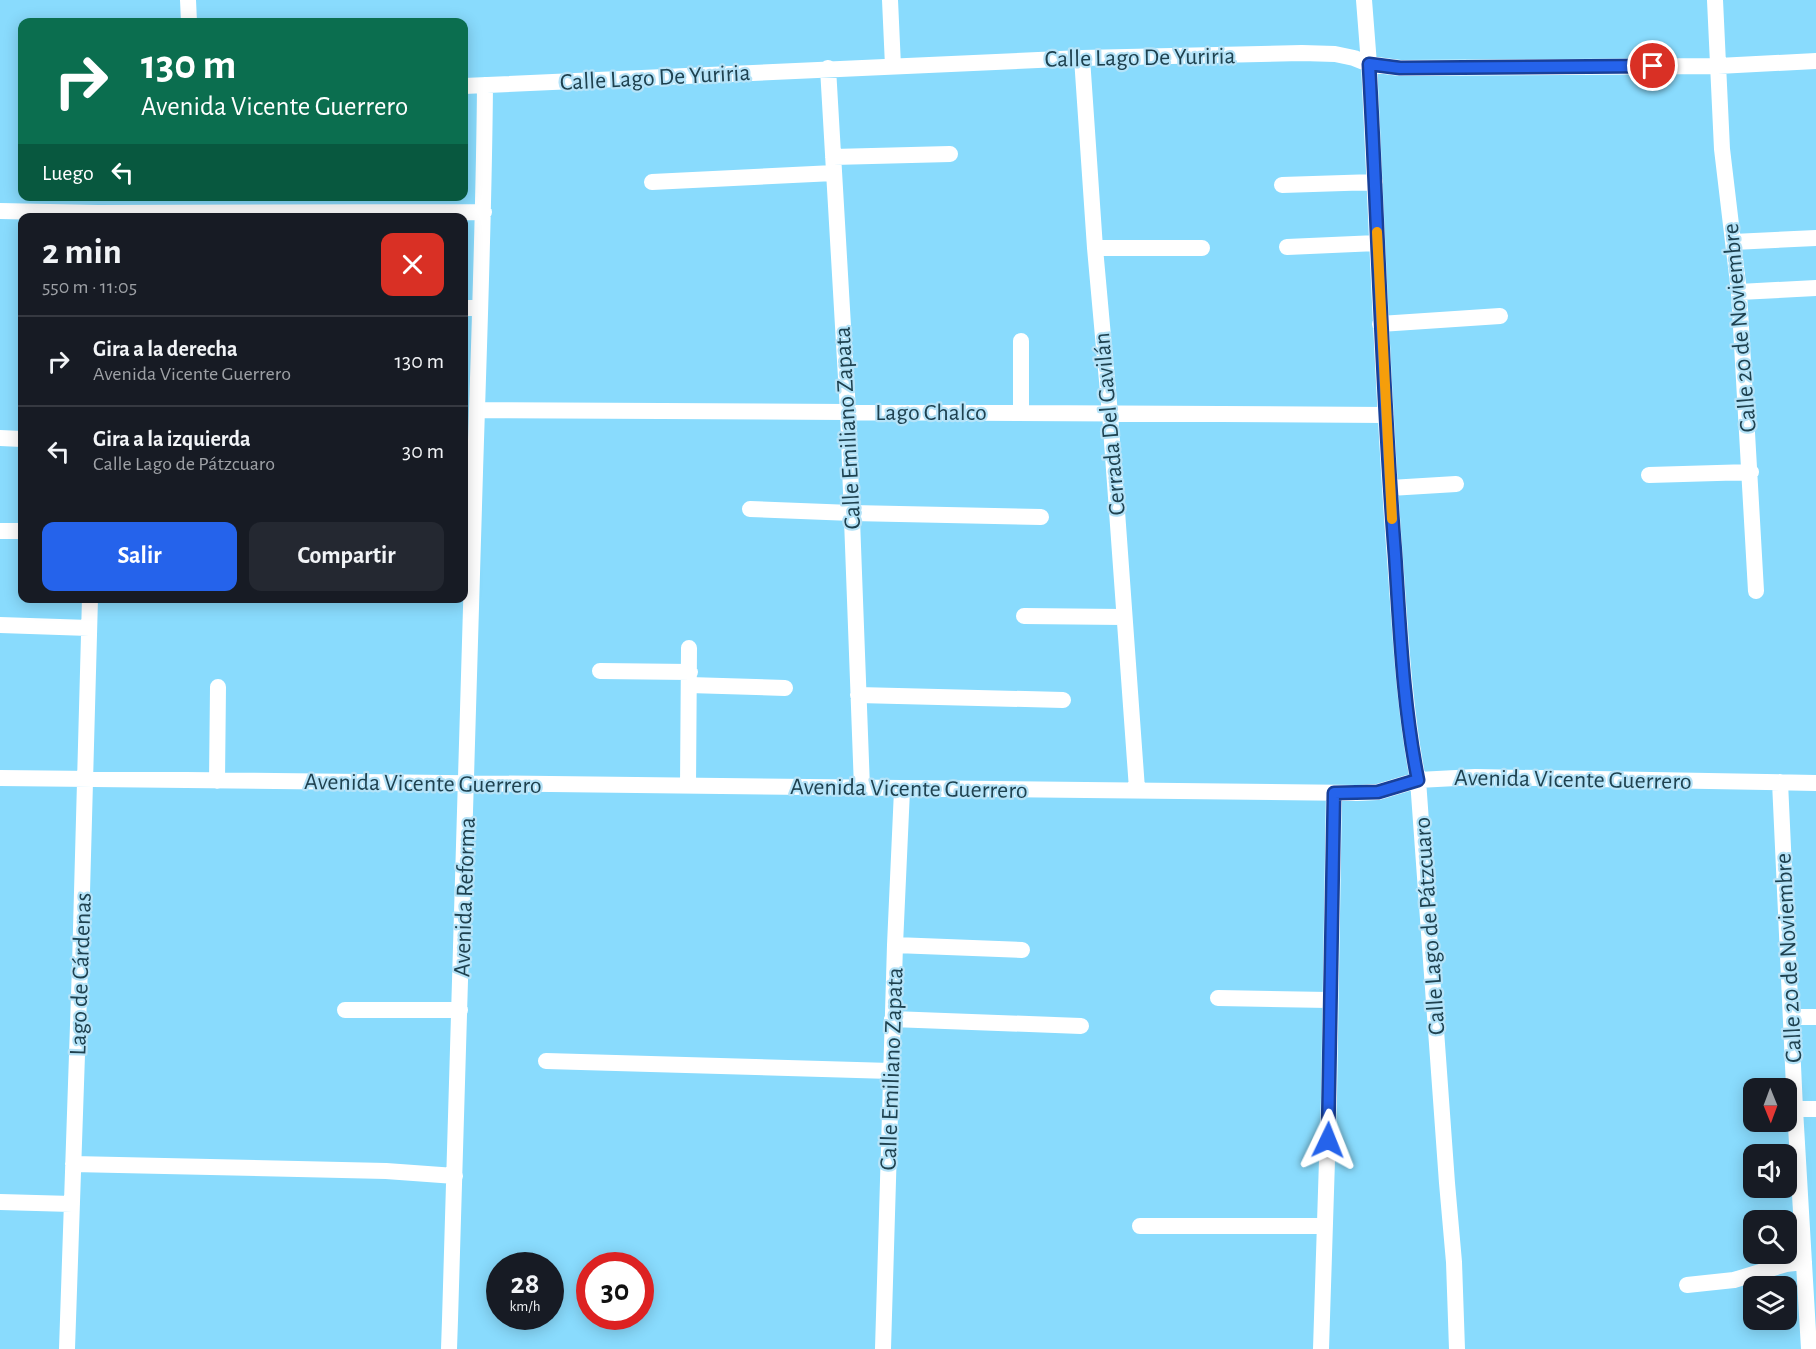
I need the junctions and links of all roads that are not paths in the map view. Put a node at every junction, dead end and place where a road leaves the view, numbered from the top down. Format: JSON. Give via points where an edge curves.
{"nodes":[{"id":1,"x":188,"y":0,"type":"edge"},
{"id":2,"x":890,"y":0,"type":"edge"},
{"id":3,"x":1364,"y":0,"type":"edge"},
{"id":4,"x":1715,"y":0,"type":"edge"},
{"id":5,"x":189,"y":18,"type":"edge"},
{"id":6,"x":1082,"y":58,"type":"junction"},
{"id":7,"x":1816,"y":61,"type":"edge"},
{"id":8,"x":1369,"y":64,"type":"junction"},
{"id":9,"x":893,"y":66,"type":"junction"},
{"id":10,"x":1718,"y":66,"type":"junction"},
{"id":11,"x":828,"y":68,"type":"junction"},
{"id":12,"x":485,"y":85,"type":"junction"},
{"id":13,"x":468,"y":86,"type":"edge"},
{"id":14,"x":950,"y":154,"type":"dead end"},
{"id":15,"x":833,"y":165,"type":"junction"},
{"id":16,"x":652,"y":182,"type":"dead end"},
{"id":17,"x":1375,"y":182,"type":"junction"},
{"id":18,"x":1282,"y":184,"type":"dead end"},
{"id":19,"x":0,"y":211,"type":"edge"},
{"id":20,"x":484,"y":212,"type":"junction"},
{"id":21,"x":49,"y":213,"type":"edge"},
{"id":22,"x":355,"y":213,"type":"edge"},
{"id":23,"x":1816,"y":238,"type":"edge"},
{"id":24,"x":1733,"y":242,"type":"junction"},
{"id":25,"x":1377,"y":243,"type":"junction"},
{"id":26,"x":1287,"y":247,"type":"dead end"},
{"id":27,"x":1095,"y":248,"type":"junction"},
{"id":28,"x":1202,"y":248,"type":"dead end"},
{"id":29,"x":1816,"y":288,"type":"edge"},
{"id":30,"x":1740,"y":292,"type":"junction"},
{"id":31,"x":472,"y":308,"type":"edge"},
{"id":32,"x":1500,"y":316,"type":"dead end"},
{"id":33,"x":1380,"y":324,"type":"junction"},
{"id":34,"x":1022,"y":341,"type":"dead end"},
{"id":35,"x":471,"y":346,"type":"edge"},
{"id":36,"x":477,"y":410,"type":"junction"},
{"id":37,"x":848,"y":412,"type":"junction"},
{"id":38,"x":1021,"y":413,"type":"junction"},
{"id":39,"x":1110,"y":414,"type":"junction"},
{"id":40,"x":1386,"y":415,"type":"junction"},
{"id":41,"x":0,"y":438,"type":"edge"},
{"id":42,"x":18,"y":439,"type":"edge"},
{"id":43,"x":1751,"y":472,"type":"junction"},
{"id":44,"x":1649,"y":475,"type":"dead end"},
{"id":45,"x":1456,"y":484,"type":"dead end"},
{"id":46,"x":1390,"y":488,"type":"junction"},
{"id":47,"x":750,"y":509,"type":"dead end"},
{"id":48,"x":852,"y":513,"type":"junction"},
{"id":49,"x":1041,"y":517,"type":"dead end"},
{"id":50,"x":0,"y":531,"type":"edge"},
{"id":51,"x":18,"y":531,"type":"edge"},
{"id":52,"x":1756,"y":591,"type":"dead end"},
{"id":53,"x":90,"y":603,"type":"edge"},
{"id":54,"x":1024,"y":616,"type":"dead end"},
{"id":55,"x":1123,"y":618,"type":"junction"},
{"id":56,"x":0,"y":625,"type":"edge"},
{"id":57,"x":89,"y":628,"type":"junction"},
{"id":58,"x":689,"y":648,"type":"dead end"},
{"id":59,"x":600,"y":671,"type":"dead end"},
{"id":60,"x":690,"y":678,"type":"junction"},
{"id":61,"x":218,"y":687,"type":"dead end"},
{"id":62,"x":785,"y":688,"type":"dead end"},
{"id":63,"x":858,"y":695,"type":"junction"},
{"id":64,"x":1063,"y":700,"type":"dead end"},
{"id":65,"x":0,"y":778,"type":"edge"},
{"id":66,"x":86,"y":779,"type":"junction"},
{"id":67,"x":1418,"y":780,"type":"junction"},
{"id":68,"x":217,"y":781,"type":"junction"},
{"id":69,"x":1780,"y":782,"type":"junction"},
{"id":70,"x":1816,"y":783,"type":"edge"},
{"id":71,"x":467,"y":784,"type":"junction"},
{"id":72,"x":688,"y":786,"type":"junction"},
{"id":73,"x":862,"y":788,"type":"junction"},
{"id":74,"x":902,"y":789,"type":"junction"},
{"id":75,"x":1137,"y":789,"type":"junction"},
{"id":76,"x":1334,"y":793,"type":"junction"},
{"id":77,"x":895,"y":945,"type":"junction"},
{"id":78,"x":1022,"y":950,"type":"dead end"},
{"id":79,"x":1218,"y":998,"type":"dead end"},
{"id":80,"x":1329,"y":1000,"type":"junction"},
{"id":81,"x":345,"y":1010,"type":"dead end"},
{"id":82,"x":460,"y":1010,"type":"junction"},
{"id":83,"x":1792,"y":1017,"type":"junction"},
{"id":84,"x":1816,"y":1017,"type":"edge"},
{"id":85,"x":892,"y":1019,"type":"junction"},
{"id":86,"x":1081,"y":1026,"type":"dead end"},
{"id":87,"x":546,"y":1061,"type":"dead end"},
{"id":88,"x":891,"y":1071,"type":"junction"},
{"id":89,"x":1794,"y":1078,"type":"edge"},
{"id":90,"x":1797,"y":1109,"type":"edge"},
{"id":91,"x":1816,"y":1109,"type":"edge"},
{"id":92,"x":1797,"y":1124,"type":"edge"},
{"id":93,"x":73,"y":1164,"type":"junction"},
{"id":94,"x":455,"y":1176,"type":"junction"},
{"id":95,"x":0,"y":1202,"type":"edge"},
{"id":96,"x":72,"y":1204,"type":"junction"},
{"id":97,"x":1808,"y":1206,"type":"edge"},
{"id":98,"x":1140,"y":1226,"type":"dead end"},
{"id":99,"x":1325,"y":1226,"type":"junction"},
{"id":100,"x":1804,"y":1262,"type":"junction"},
{"id":101,"x":1687,"y":1285,"type":"dead end"},
{"id":102,"x":67,"y":1349,"type":"edge"},
{"id":103,"x":449,"y":1349,"type":"edge"},
{"id":104,"x":883,"y":1349,"type":"edge"},
{"id":105,"x":1321,"y":1349,"type":"edge"},
{"id":106,"x":1457,"y":1349,"type":"edge"},
{"id":107,"x":1809,"y":1349,"type":"edge"}],
"edges":[{"from":1,"to":5,"type":"street"},
{"from":2,"to":9,"type":"street"},
{"from":3,"to":8,"type":"street","name":"Calle Lago de Pátzcuaro"},
{"from":4,"to":10,"type":"street","name":"Calle 20 de Noviembre"},
{"from":6,"to":8,"type":"street","name":"Calle Lago De Yuriria","via":[[1302,53],[1335,54]]},
{"from":6,"to":9,"type":"street","name":"Calle Lago De Yuriria"},
{"from":6,"to":27,"type":"street","name":"Cerrada Del Gavilán"},
{"from":7,"to":10,"type":"street","name":"Calle Lago De Yuriria"},
{"from":8,"to":10,"type":"street","name":"Calle Lago De Yuriria","via":[[1400,68]]},
{"from":8,"to":17,"type":"street","name":"Calle Lago de Pátzcuaro"},
{"from":9,"to":11,"type":"street","name":"Calle Lago De Yuriria"},
{"from":10,"to":24,"type":"street","name":"Calle 20 de Noviembre","via":[[1722,149]]},
{"from":11,"to":12,"type":"street","name":"Calle Lago De Yuriria"},
{"from":11,"to":15,"type":"street","name":"Calle Emiliano Zapata"},
{"from":12,"to":13,"type":"street","name":"Calle Lago De Yuriria"},
{"from":12,"to":20,"type":"street","name":"Avenida Reforma"},
{"from":14,"to":15,"type":"street"},
{"from":15,"to":16,"type":"street"},
{"from":15,"to":37,"type":"street","name":"Calle Emiliano Zapata"},
{"from":17,"to":18,"type":"street"},
{"from":17,"to":25,"type":"street","name":"Calle Lago de Pátzcuaro"},
{"from":19,"to":21,"type":"street"},
{"from":20,"to":22,"type":"street"},
{"from":20,"to":31,"type":"street","name":"Avenida Reforma"},
{"from":23,"to":24,"type":"street"},
{"from":24,"to":30,"type":"street","name":"Calle 20 de Noviembre"},
{"from":25,"to":26,"type":"street"},
{"from":25,"to":33,"type":"street","name":"Calle Lago de Pátzcuaro"},
{"from":27,"to":28,"type":"street"},
{"from":27,"to":39,"type":"street","name":"Cerrada Del Gavilán"},
{"from":29,"to":30,"type":"street"},
{"from":30,"to":43,"type":"street","name":"Calle 20 de Noviembre"},
{"from":31,"to":35,"type":"street","name":"Avenida Reforma"},
{"from":32,"to":33,"type":"street"},
{"from":33,"to":40,"type":"street","name":"Calle Lago de Pátzcuaro"},
{"from":34,"to":38,"type":"street"},
{"from":35,"to":36,"type":"street","name":"Avenida Reforma"},
{"from":36,"to":37,"type":"street","name":"Lago Chalco"},
{"from":36,"to":71,"type":"street","name":"Avenida Reforma"},
{"from":37,"to":38,"type":"street","name":"Lago Chalco"},
{"from":37,"to":48,"type":"street","name":"Calle Emiliano Zapata"},
{"from":38,"to":39,"type":"street","name":"Lago Chalco"},
{"from":39,"to":40,"type":"street","name":"Lago Chalco"},
{"from":39,"to":55,"type":"street","name":"Cerrada Del Gavilán"},
{"from":40,"to":46,"type":"street","name":"Calle Lago de Pátzcuaro"},
{"from":41,"to":42,"type":"street"},
{"from":43,"to":44,"type":"street"},
{"from":43,"to":52,"type":"street","name":"Calle 20 de Noviembre"},
{"from":45,"to":46,"type":"street"},
{"from":46,"to":67,"type":"street","name":"Calle Lago de Pátzcuaro","via":[[1406,699]]},
{"from":47,"to":48,"type":"street"},
{"from":48,"to":49,"type":"street"},
{"from":48,"to":63,"type":"street","name":"Calle Emiliano Zapata"},
{"from":50,"to":51,"type":"street"},
{"from":53,"to":57,"type":"street","name":"Lago de Cárdenas"},
{"from":54,"to":55,"type":"street"},
{"from":55,"to":75,"type":"street","name":"Cerrada Del Gavilán"},
{"from":56,"to":57,"type":"street"},
{"from":57,"to":66,"type":"street","name":"Lago de Cárdenas"},
{"from":58,"to":60,"type":"street"},
{"from":59,"to":60,"type":"street"},
{"from":60,"to":62,"type":"street"},
{"from":60,"to":72,"type":"street"},
{"from":61,"to":68,"type":"street"},
{"from":63,"to":64,"type":"street"},
{"from":63,"to":73,"type":"street","name":"Calle Emiliano Zapata"},
{"from":65,"to":66,"type":"street","name":"Avenida Vicente Guerrero"},
{"from":66,"to":68,"type":"street","name":"Avenida Vicente Guerrero"},
{"from":66,"to":93,"type":"street","name":"Lago de Cárdenas"},
{"from":67,"to":69,"type":"street","name":"Avenida Vicente Guerrero","via":[[1475,777]]},
{"from":67,"to":76,"type":"street","name":"Avenida Vicente Guerrero","via":[[1378,792]]},
{"from":67,"to":106,"type":"street","name":"Calle Lago de Pátzcuaro"},
{"from":68,"to":71,"type":"street","name":"Avenida Vicente Guerrero"},
{"from":69,"to":70,"type":"street","name":"Avenida Vicente Guerrero"},
{"from":69,"to":83,"type":"street","name":"Calle 20 de Noviembre"},
{"from":71,"to":72,"type":"street","name":"Avenida Vicente Guerrero"},
{"from":71,"to":82,"type":"street","name":"Avenida Reforma"},
{"from":72,"to":73,"type":"street","name":"Avenida Vicente Guerrero"},
{"from":73,"to":74,"type":"street","name":"Avenida Vicente Guerrero"},
{"from":74,"to":75,"type":"street","name":"Avenida Vicente Guerrero"},
{"from":74,"to":77,"type":"street","name":"Calle Emiliano Zapata"},
{"from":75,"to":76,"type":"street","name":"Avenida Vicente Guerrero"},
{"from":76,"to":80,"type":"street"},
{"from":77,"to":78,"type":"street"},
{"from":77,"to":85,"type":"street","name":"Calle Emiliano Zapata"},
{"from":79,"to":80,"type":"street"},
{"from":80,"to":99,"type":"street"},
{"from":81,"to":82,"type":"street"},
{"from":82,"to":94,"type":"street","name":"Avenida Reforma"},
{"from":83,"to":84,"type":"street"},
{"from":83,"to":89,"type":"street","name":"Calle 20 de Noviembre"},
{"from":85,"to":86,"type":"street"},
{"from":85,"to":88,"type":"street","name":"Calle Emiliano Zapata"},
{"from":87,"to":88,"type":"street"},
{"from":88,"to":104,"type":"street","name":"Calle Emiliano Zapata"},
{"from":90,"to":91,"type":"street"},
{"from":92,"to":97,"type":"street","name":"Calle 20 de Noviembre"},
{"from":93,"to":94,"type":"street"},
{"from":93,"to":96,"type":"street","name":"Lago de Cárdenas"},
{"from":94,"to":103,"type":"street","name":"Avenida Reforma"},
{"from":95,"to":96,"type":"street"},
{"from":96,"to":102,"type":"street","name":"Lago de Cárdenas"},
{"from":97,"to":100,"type":"street","name":"Calle 20 de Noviembre"},
{"from":98,"to":99,"type":"street"},
{"from":99,"to":105,"type":"street"},
{"from":100,"to":101,"type":"street","via":[[1734,1280]]},
{"from":100,"to":107,"type":"street","name":"Calle 20 de Noviembre"}]}
